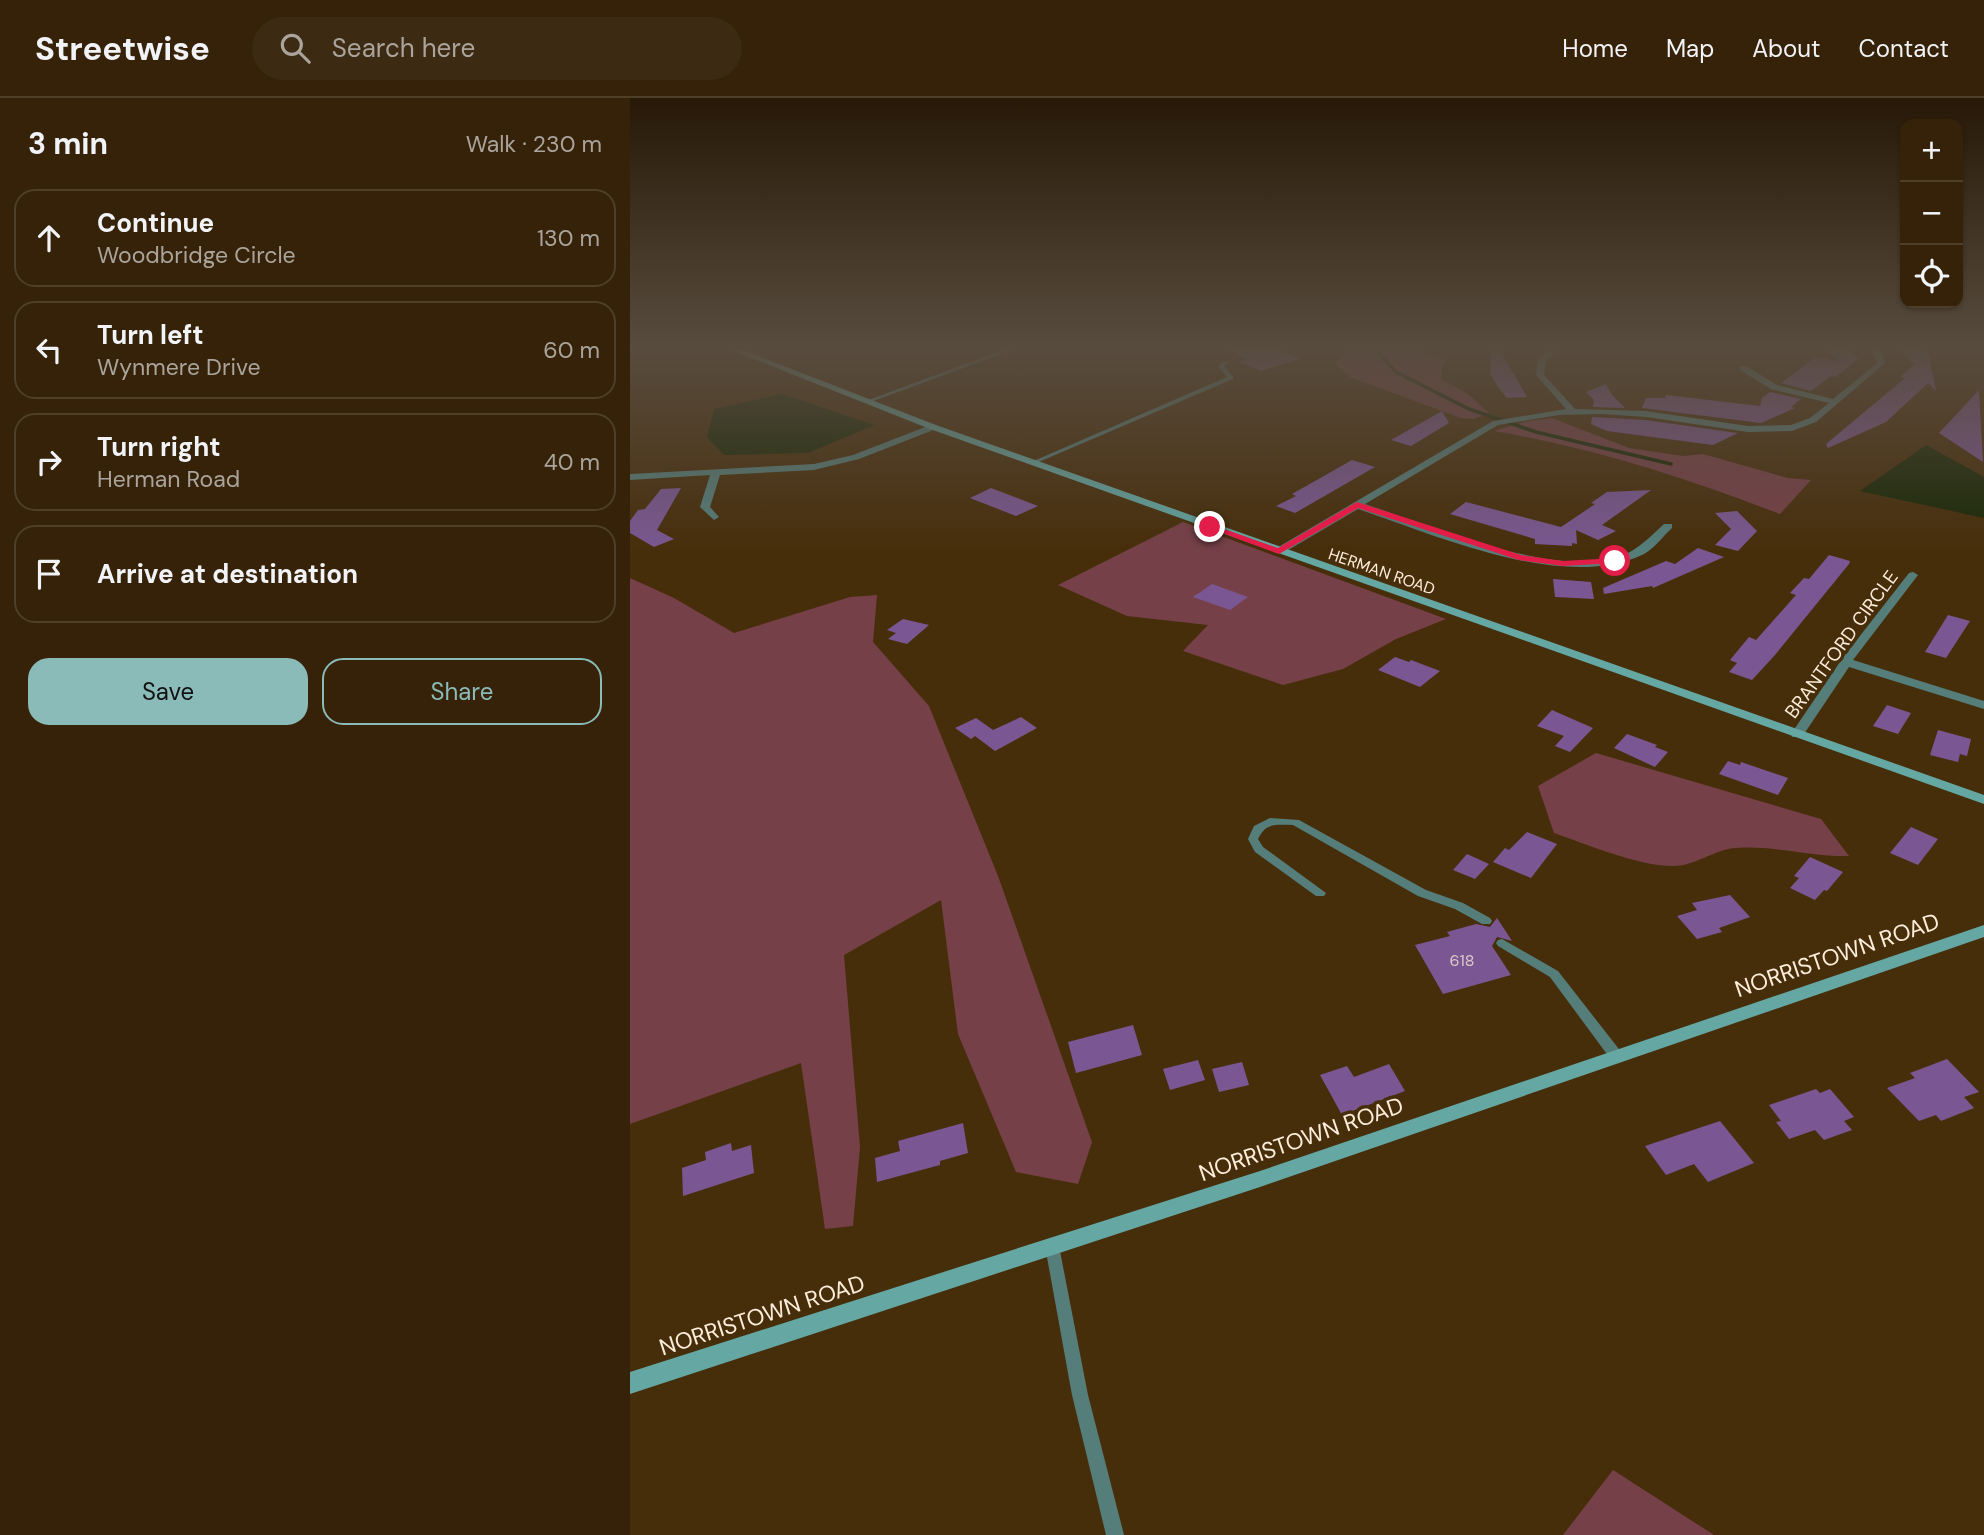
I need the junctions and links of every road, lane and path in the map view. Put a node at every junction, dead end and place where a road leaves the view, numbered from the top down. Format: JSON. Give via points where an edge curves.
{"nodes":[{"id":1,"x":904,"y":416,"type":"edge"},
{"id":2,"x":1142,"y":416,"type":"edge"},
{"id":3,"x":1538,"y":416,"type":"edge"},
{"id":4,"x":1660,"y":416,"type":"edge"},
{"id":5,"x":1816,"y":416,"type":"edge"},
{"id":6,"x":933,"y":427,"type":"junction"},
{"id":7,"x":1032,"y":463,"type":"junction"},
{"id":8,"x":716,"y":472,"type":"junction"},
{"id":9,"x":630,"y":477,"type":"edge"},
{"id":10,"x":1357,"y":505,"type":"junction"},
{"id":11,"x":714,"y":517,"type":"dead end"},
{"id":12,"x":1668,"y":526,"type":"dead end"},
{"id":13,"x":1279,"y":551,"type":"junction"},
{"id":14,"x":1913,"y":575,"type":"dead end"},
{"id":15,"x":1846,"y":662,"type":"junction"},
{"id":16,"x":1984,"y":705,"type":"edge"},
{"id":17,"x":1797,"y":734,"type":"junction"},
{"id":18,"x":1984,"y":800,"type":"edge"},
{"id":19,"x":1320,"y":893,"type":"dead end"},
{"id":20,"x":1486,"y":921,"type":"dead end"},
{"id":21,"x":1984,"y":931,"type":"edge"},
{"id":22,"x":1502,"y":943,"type":"dead end"},
{"id":23,"x":1617,"y":1057,"type":"junction"},
{"id":24,"x":1052,"y":1247,"type":"junction"},
{"id":25,"x":630,"y":1383,"type":"edge"},
{"id":26,"x":1115,"y":1535,"type":"edge"}],
"edges":[{"from":1,"to":6,"type":"street","name":"HERMAN ROAD"},
{"from":2,"to":7,"type":"lane"},
{"from":3,"to":10,"type":"street","via":[[1482,429]]},
{"from":4,"to":5,"type":"street","via":[[1758,430],[1792,428]]},
{"from":6,"to":7,"type":"street","name":"HERMAN ROAD"},
{"from":6,"to":8,"type":"street","via":[[834,463]]},
{"from":7,"to":13,"type":"street","name":"HERMAN ROAD"},
{"from":8,"to":9,"type":"street"},
{"from":8,"to":11,"type":"street","via":[[705,506]]},
{"from":10,"to":12,"type":"street","via":[[1519,557],[1563,564],[1598,564],[1628,557]]},
{"from":10,"to":13,"type":"street"},
{"from":13,"to":17,"type":"street","name":"HERMAN ROAD"},
{"from":14,"to":15,"type":"street","name":"BRANTFORD CIRCLE"},
{"from":15,"to":16,"type":"street"},
{"from":15,"to":17,"type":"street","name":"BRANTFORD CIRCLE"},
{"from":17,"to":18,"type":"street","name":"HERMAN ROAD"},
{"from":19,"to":20,"type":"lane","via":[[1259,849],[1253,839],[1258,828],[1270,821],[1295,822],[1422,893]]},
{"from":21,"to":23,"type":"street","name":"NORRISTOWN ROAD"},
{"from":22,"to":23,"type":"lane","via":[[1555,974]]},
{"from":23,"to":24,"type":"street","name":"NORRISTOWN ROAD"},
{"from":24,"to":25,"type":"street","name":"NORRISTOWN ROAD"},
{"from":24,"to":26,"type":"lane","via":[[1080,1395]]}]}
